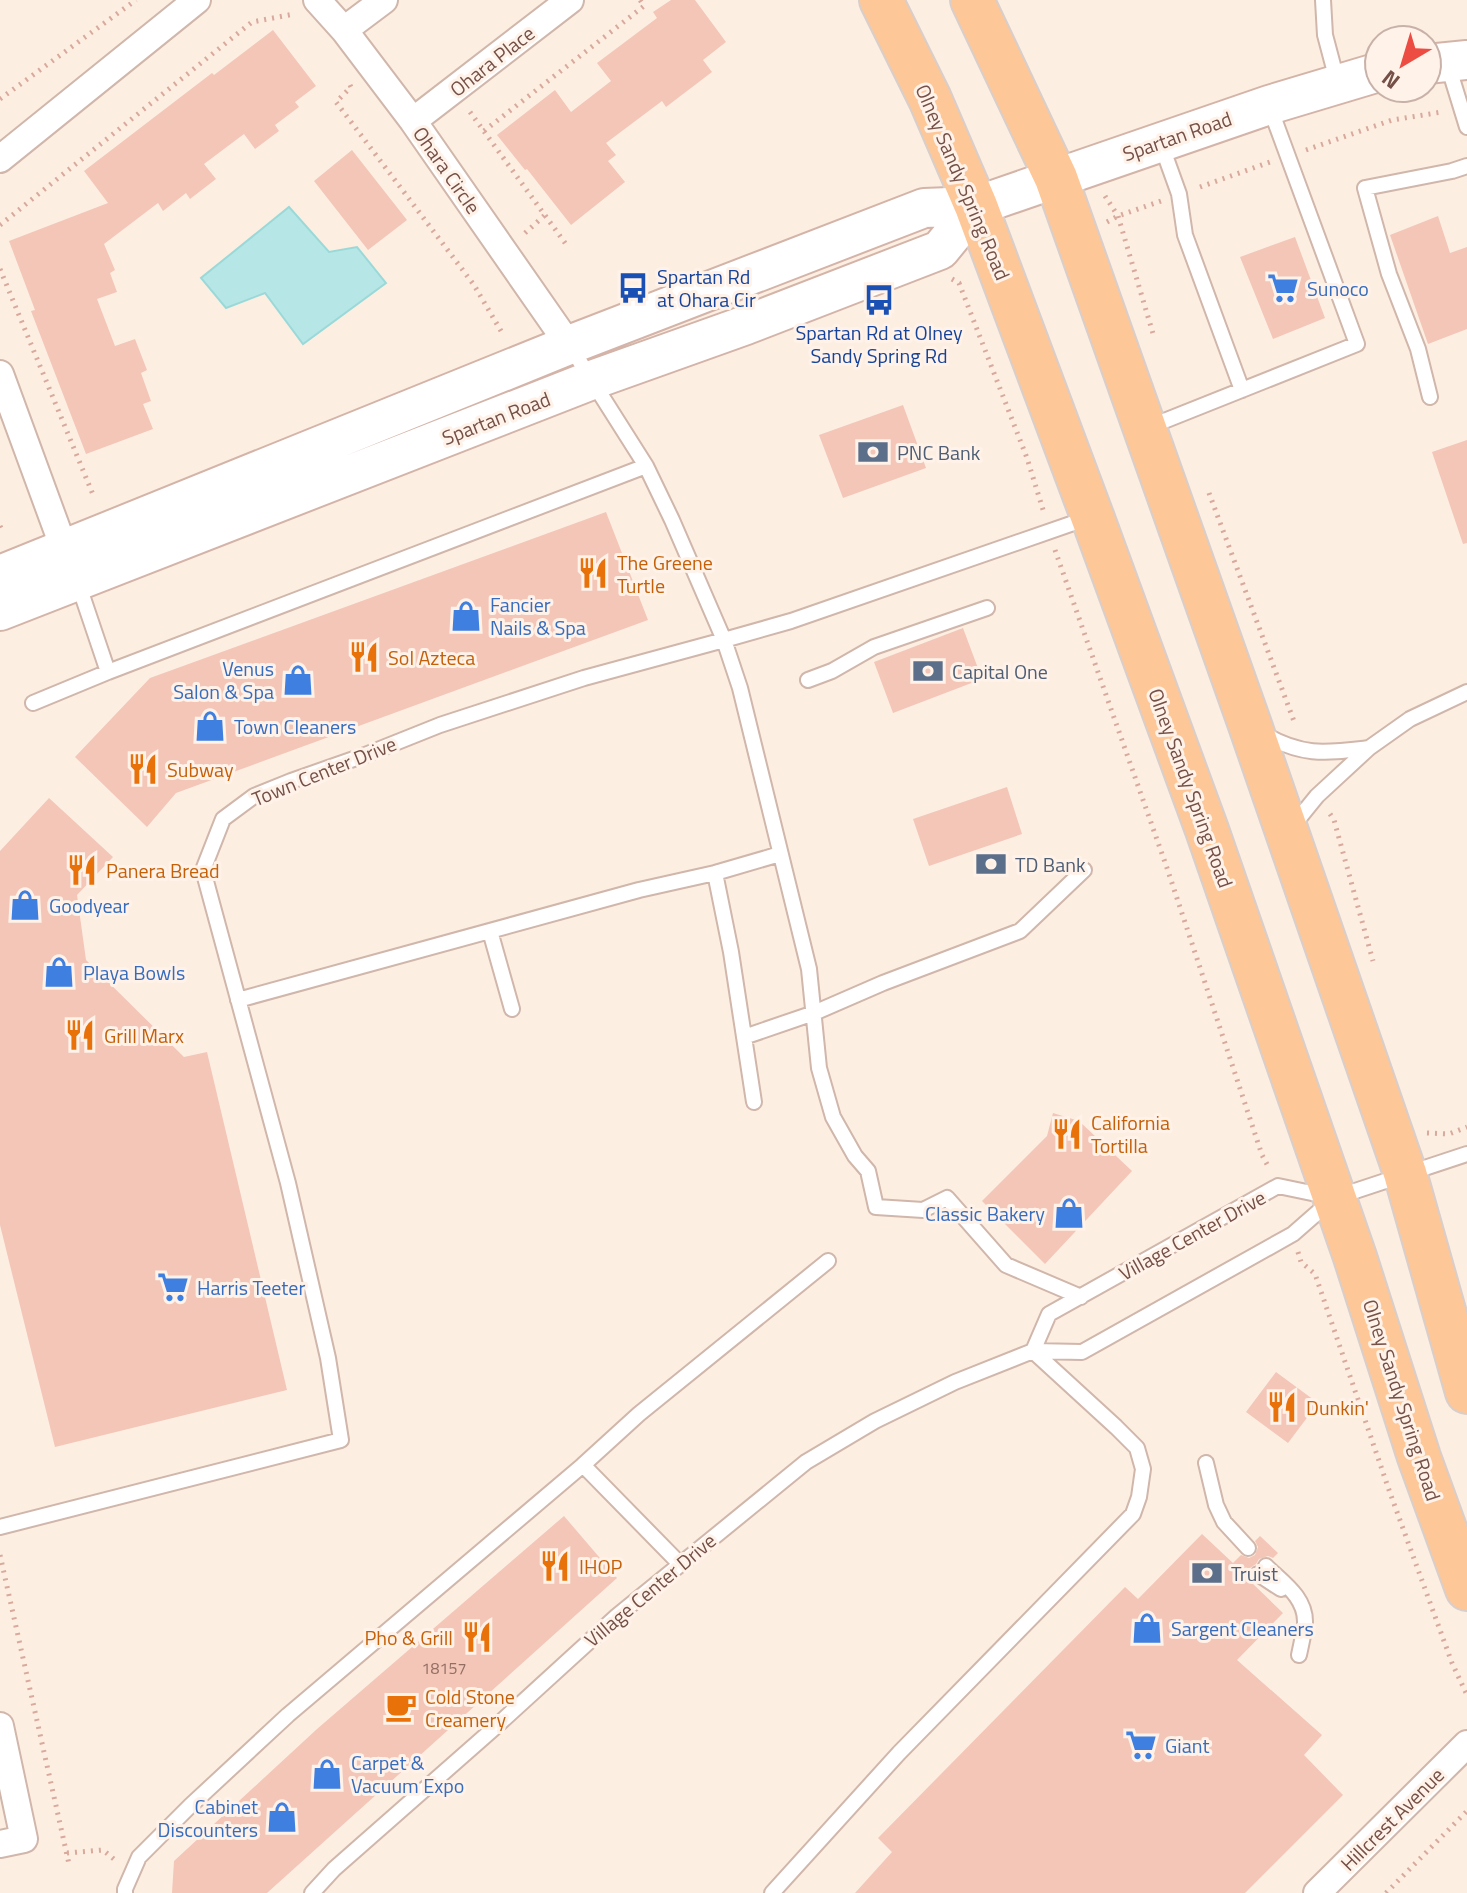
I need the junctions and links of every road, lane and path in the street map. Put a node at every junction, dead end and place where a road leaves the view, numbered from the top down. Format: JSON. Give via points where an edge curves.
{"nodes":[{"id":1,"x":136,"y":0,"type":"edge"},
{"id":2,"x":197,"y":0,"type":"edge"},
{"id":3,"x":317,"y":0,"type":"edge"},
{"id":4,"x":384,"y":0,"type":"edge"},
{"id":5,"x":570,"y":0,"type":"edge"},
{"id":6,"x":640,"y":0,"type":"edge"},
{"id":7,"x":881,"y":0,"type":"edge"},
{"id":8,"x":972,"y":0,"type":"edge"},
{"id":9,"x":1323,"y":0,"type":"edge"},
{"id":10,"x":303,"y":26,"type":"dead end"},
{"id":11,"x":344,"y":30,"type":"junction"},
{"id":12,"x":1447,"y":62,"type":"edge"},
{"id":13,"x":342,"y":75,"type":"dead end"},
{"id":14,"x":1363,"y":77,"type":"edge"},
{"id":15,"x":1338,"y":84,"type":"junction"},
{"id":16,"x":0,"y":99,"type":"edge"},
{"id":17,"x":1269,"y":105,"type":"junction"},
{"id":18,"x":469,"y":111,"type":"dead end"},
{"id":19,"x":413,"y":121,"type":"junction"},
{"id":20,"x":1467,"y":127,"type":"edge"},
{"id":21,"x":484,"y":131,"type":"junction"},
{"id":22,"x":1160,"y":142,"type":"junction"},
{"id":23,"x":0,"y":159,"type":"edge"},
{"id":24,"x":1467,"y":166,"type":"edge"},
{"id":25,"x":1056,"y":178,"type":"junction"},
{"id":26,"x":976,"y":206,"type":"junction"},
{"id":27,"x":1118,"y":216,"type":"dead end"},
{"id":28,"x":0,"y":225,"type":"edge"},
{"id":29,"x":1077,"y":238,"type":"junction"},
{"id":30,"x":568,"y":247,"type":"dead end"},
{"id":31,"x":0,"y":269,"type":"edge"},
{"id":32,"x":950,"y":278,"type":"dead end"},
{"id":33,"x":501,"y":331,"type":"dead end"},
{"id":34,"x":569,"y":345,"type":"junction"},
{"id":35,"x":0,"y":374,"type":"edge"},
{"id":36,"x":592,"y":380,"type":"junction"},
{"id":37,"x":1242,"y":390,"type":"junction"},
{"id":38,"x":1430,"y":397,"type":"dead end"},
{"id":39,"x":1145,"y":429,"type":"junction"},
{"id":40,"x":646,"y":466,"type":"junction"},
{"id":41,"x":94,"y":497,"type":"dead end"},
{"id":42,"x":1092,"y":516,"type":"junction"},
{"id":43,"x":1049,"y":532,"type":"junction"},
{"id":44,"x":71,"y":566,"type":"junction"},
{"id":45,"x":0,"y":575,"type":"edge"},
{"id":46,"x":987,"y":608,"type":"dead end"},
{"id":47,"x":0,"y":611,"type":"edge"},
{"id":48,"x":724,"y":640,"type":"junction"},
{"id":49,"x":108,"y":672,"type":"junction"},
{"id":50,"x":808,"y":680,"type":"dead end"},
{"id":51,"x":1467,"y":692,"type":"edge"},
{"id":52,"x":33,"y":703,"type":"dead end"},
{"id":53,"x":1250,"y":725,"type":"junction"},
{"id":54,"x":1369,"y":748,"type":"junction"},
{"id":55,"x":1286,"y":834,"type":"junction"},
{"id":56,"x":780,"y":854,"type":"junction"},
{"id":57,"x":1084,"y":870,"type":"dead end"},
{"id":58,"x":715,"y":873,"type":"junction"},
{"id":59,"x":490,"y":931,"type":"junction"},
{"id":60,"x":238,"y":1000,"type":"junction"},
{"id":61,"x":512,"y":1009,"type":"dead end"},
{"id":62,"x":814,"y":1013,"type":"junction"},
{"id":63,"x":744,"y":1037,"type":"junction"},
{"id":64,"x":754,"y":1102,"type":"dead end"},
{"id":65,"x":1467,"y":1127,"type":"edge"},
{"id":66,"x":1426,"y":1133,"type":"dead end"},
{"id":67,"x":1467,"y":1154,"type":"edge"},
{"id":68,"x":1405,"y":1173,"type":"junction"},
{"id":69,"x":1278,"y":1186,"type":"junction"},
{"id":70,"x":1334,"y":1198,"type":"junction"},
{"id":71,"x":1293,"y":1234,"type":"junction"},
{"id":72,"x":828,"y":1261,"type":"dead end"},
{"id":73,"x":1081,"y":1297,"type":"junction"},
{"id":74,"x":1033,"y":1351,"type":"junction"},
{"id":75,"x":1467,"y":1392,"type":"edge"},
{"id":76,"x":1206,"y":1463,"type":"dead end"},
{"id":77,"x":583,"y":1465,"type":"junction"},
{"id":78,"x":0,"y":1527,"type":"edge"},
{"id":79,"x":1244,"y":1552,"type":"dead end"},
{"id":80,"x":0,"y":1555,"type":"edge"},
{"id":81,"x":680,"y":1564,"type":"junction"},
{"id":82,"x":1262,"y":1570,"type":"dead end"},
{"id":83,"x":1467,"y":1589,"type":"edge"},
{"id":84,"x":1299,"y":1655,"type":"dead end"},
{"id":85,"x":1467,"y":1695,"type":"edge"},
{"id":86,"x":0,"y":1726,"type":"edge"},
{"id":87,"x":1467,"y":1744,"type":"edge"},
{"id":88,"x":1467,"y":1811,"type":"edge"},
{"id":89,"x":12,"y":1842,"type":"edge"},
{"id":90,"x":103,"y":1850,"type":"dead end"},
{"id":91,"x":67,"y":1853,"type":"junction"},
{"id":92,"x":69,"y":1864,"type":"dead end"},
{"id":93,"x":125,"y":1893,"type":"edge"},
{"id":94,"x":312,"y":1893,"type":"edge"},
{"id":95,"x":772,"y":1893,"type":"edge"},
{"id":96,"x":1317,"y":1893,"type":"edge"},
{"id":97,"x":1386,"y":1893,"type":"edge"}],
"edges":[{"from":1,"to":16,"type":"path"},
{"from":2,"to":23,"type":"street"},
{"from":3,"to":11,"type":"street","name":"Ohara Circle"},
{"from":4,"to":11,"type":"street"},
{"from":5,"to":19,"type":"street","name":"Ohara Place"},
{"from":6,"to":21,"type":"path","via":[[644,6]]},
{"from":7,"to":26,"type":"main road","name":"Olney Sandy Spring Road"},
{"from":8,"to":25,"type":"main road"},
{"from":9,"to":15,"type":"lane","via":[[1325,35]]},
{"from":10,"to":28,"type":"path","via":[[293,14],[252,22]]},
{"from":11,"to":19,"type":"street","name":"Ohara Circle"},
{"from":12,"to":20,"type":"lane"},
{"from":13,"to":33,"type":"path","via":[[351,87],[336,102],[474,285]]},
{"from":14,"to":15,"type":"street","name":"Spartan Road"},
{"from":15,"to":17,"type":"street","name":"Spartan Road"},
{"from":17,"to":22,"type":"street","name":"Spartan Road"},
{"from":17,"to":37,"type":"lane","via":[[1357,344]]},
{"from":18,"to":21,"type":"path"},
{"from":19,"to":34,"type":"street","name":"Ohara Circle"},
{"from":21,"to":30,"type":"path"},
{"from":22,"to":25,"type":"street","name":"Spartan Road"},
{"from":22,"to":37,"type":"lane","via":[[1179,194],[1185,235]]},
{"from":24,"to":38,"type":"lane","via":[[1365,188]]},
{"from":25,"to":26,"type":"street","name":"Spartan Road"},
{"from":25,"to":29,"type":"main road"},
{"from":26,"to":34,"type":"street","name":"Spartan Road","via":[[924,208]]},
{"from":26,"to":36,"type":"street","name":"Spartan Road","via":[[940,250]]},
{"from":26,"to":42,"type":"main road","name":"Olney Sandy Spring Road"},
{"from":27,"to":29,"type":"path"},
{"from":29,"to":39,"type":"main road"},
{"from":31,"to":41,"type":"path"},
{"from":32,"to":43,"type":"path","via":[[965,297],[1027,458]]},
{"from":34,"to":36,"type":"lane"},
{"from":34,"to":44,"type":"street","name":"Spartan Road"},
{"from":35,"to":44,"type":"street"},
{"from":36,"to":40,"type":"lane"},
{"from":36,"to":44,"type":"street","name":"Spartan Road"},
{"from":37,"to":39,"type":"lane"},
{"from":39,"to":53,"type":"main road"},
{"from":40,"to":48,"type":"lane"},
{"from":40,"to":49,"type":"lane"},
{"from":42,"to":43,"type":"lane","name":"Town Center Drive"},
{"from":42,"to":70,"type":"main road","name":"Olney Sandy Spring Road"},
{"from":43,"to":48,"type":"lane","name":"Town Center Drive"},
{"from":43,"to":69,"type":"path","via":[[1262,1155]]},
{"from":44,"to":45,"type":"street","name":"Spartan Road"},
{"from":44,"to":47,"type":"street","name":"Spartan Road"},
{"from":44,"to":49,"type":"lane"},
{"from":46,"to":50,"type":"lane","via":[[874,647]]},
{"from":48,"to":56,"type":"lane"},
{"from":48,"to":60,"type":"lane","name":"Town Center Drive","via":[[440,725],[254,796],[223,819],[203,870]]},
{"from":49,"to":52,"type":"lane"},
{"from":51,"to":54,"type":"lane","via":[[1410,719]]},
{"from":53,"to":54,"type":"lane","via":[[1281,745],[1321,754]]},
{"from":53,"to":55,"type":"main road"},
{"from":54,"to":55,"type":"lane","via":[[1317,796]]},
{"from":55,"to":68,"type":"main road"},
{"from":56,"to":58,"type":"lane"},
{"from":56,"to":62,"type":"lane","via":[[809,969]]},
{"from":57,"to":62,"type":"lane","via":[[1020,931]]},
{"from":58,"to":59,"type":"lane"},
{"from":58,"to":63,"type":"lane"},
{"from":59,"to":60,"type":"lane"},
{"from":59,"to":61,"type":"lane"},
{"from":60,"to":78,"type":"lane","name":"Town Center Drive","via":[[311,1279],[341,1440]]},
{"from":62,"to":63,"type":"lane"},
{"from":62,"to":73,"type":"lane","via":[[819,1068],[833,1117],[868,1171],[876,1207],[923,1210],[947,1198],[1006,1265]]},
{"from":63,"to":64,"type":"lane"},
{"from":65,"to":66,"type":"path","via":[[1449,1134]]},
{"from":67,"to":68,"type":"lane","name":"Village Center Drive"},
{"from":68,"to":70,"type":"lane","name":"Village Center Drive"},
{"from":68,"to":75,"type":"main road"},
{"from":69,"to":70,"type":"lane","name":"Village Center Drive"},
{"from":69,"to":73,"type":"lane","name":"Village Center Drive"},
{"from":70,"to":71,"type":"lane","name":"Village Center Drive"},
{"from":70,"to":83,"type":"main road","name":"Olney Sandy Spring Road"},
{"from":71,"to":74,"type":"lane","name":"Village Center Drive","via":[[1082,1352]]},
{"from":71,"to":85,"type":"path","via":[[1301,1262],[1315,1274]]},
{"from":72,"to":77,"type":"lane"},
{"from":73,"to":74,"type":"lane","name":"Village Center Drive","via":[[1049,1314]]},
{"from":74,"to":81,"type":"lane","name":"Village Center Drive","via":[[955,1382],[806,1462]]},
{"from":74,"to":95,"type":"lane","via":[[1137,1448],[1143,1469],[1133,1514],[899,1753]]},
{"from":76,"to":79,"type":"lane","via":[[1216,1505]]},
{"from":77,"to":81,"type":"lane"},
{"from":77,"to":93,"type":"lane","via":[[200,1796],[139,1857]]},
{"from":80,"to":91,"type":"path"},
{"from":81,"to":94,"type":"lane","name":"Village Center Drive","via":[[344,1859]]},
{"from":82,"to":84,"type":"lane","via":[[1301,1602],[1305,1621]]},
{"from":86,"to":89,"type":"street"},
{"from":87,"to":96,"type":"street","name":"Hillcrest Avenue"},
{"from":88,"to":97,"type":"path"},
{"from":90,"to":91,"type":"path"},
{"from":91,"to":92,"type":"path"}]}
